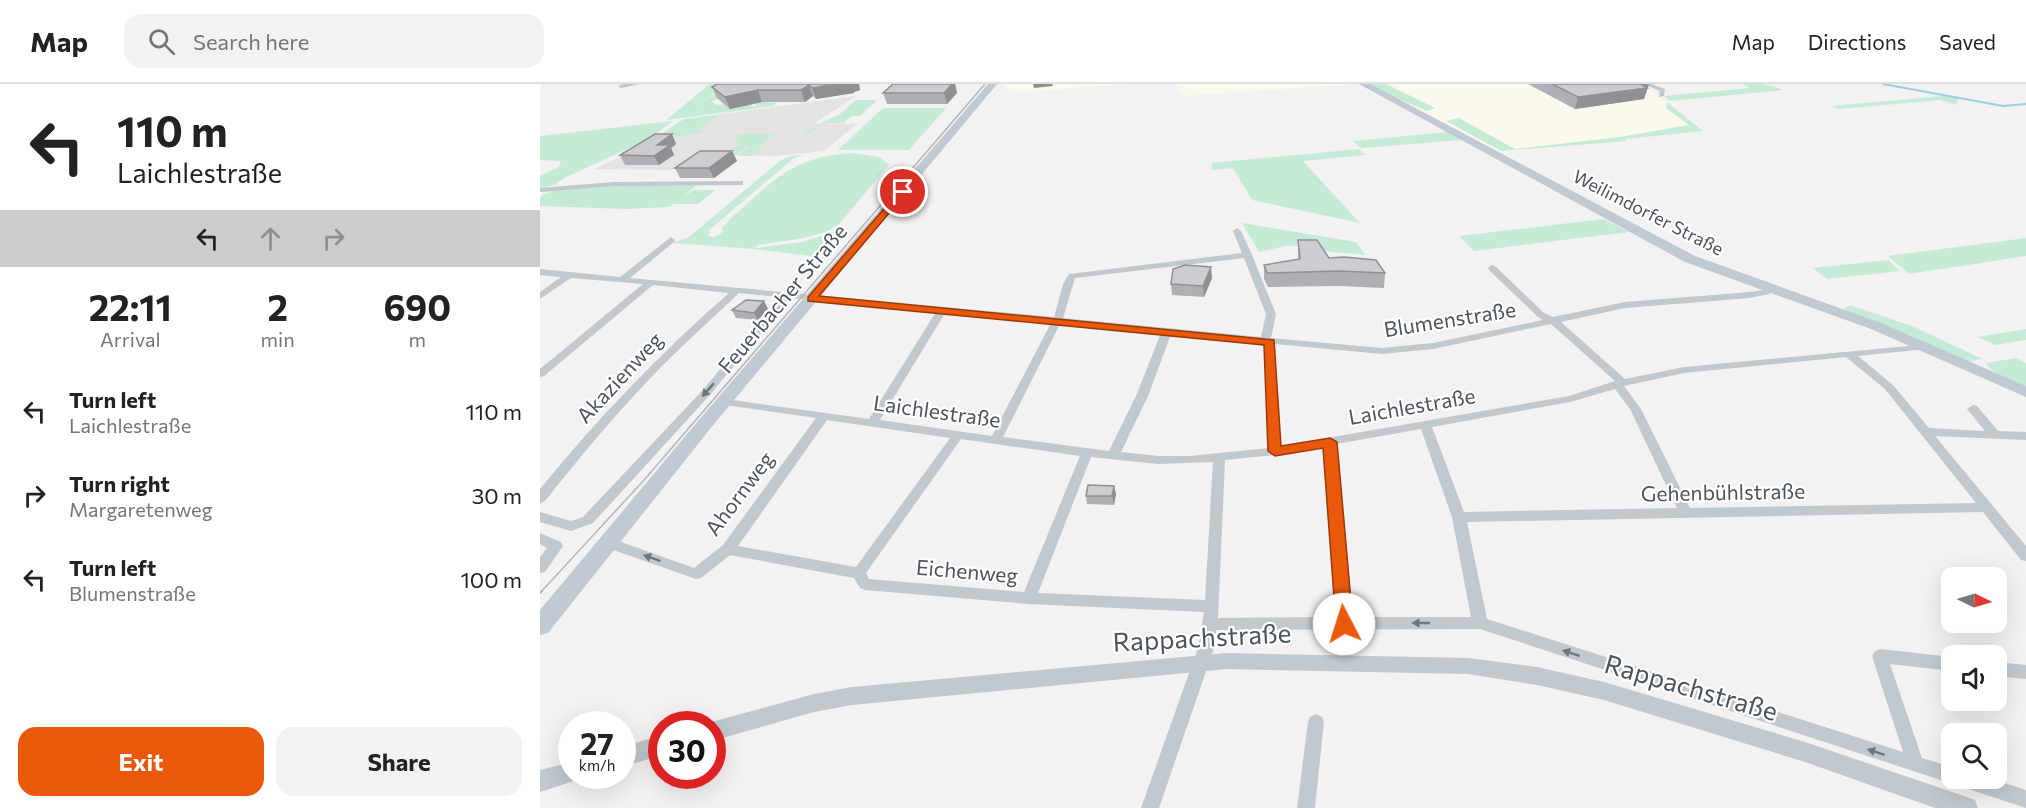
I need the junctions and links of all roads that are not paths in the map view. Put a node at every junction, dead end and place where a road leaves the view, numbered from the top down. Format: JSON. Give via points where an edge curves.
{"nodes":[{"id":1,"x":637,"y":84,"type":"edge"},
{"id":2,"x":993,"y":84,"type":"edge"},
{"id":3,"x":1363,"y":84,"type":"edge"},
{"id":4,"x":1646,"y":84,"type":"edge"},
{"id":5,"x":621,"y":86,"type":"dead end"},
{"id":6,"x":1661,"y":96,"type":"dead end"},
{"id":7,"x":740,"y":183,"type":"dead end"},
{"id":8,"x":540,"y":191,"type":"edge"},
{"id":9,"x":1237,"y":231,"type":"dead end"},
{"id":10,"x":671,"y":240,"type":"dead end"},
{"id":11,"x":1248,"y":255,"type":"junction"},
{"id":12,"x":1492,"y":268,"type":"dead end"},
{"id":13,"x":540,"y":272,"type":"edge"},
{"id":14,"x":569,"y":275,"type":"junction"},
{"id":15,"x":623,"y":279,"type":"junction"},
{"id":16,"x":652,"y":282,"type":"junction"},
{"id":17,"x":1769,"y":288,"type":"junction"},
{"id":18,"x":735,"y":291,"type":"junction"},
{"id":19,"x":540,"y":296,"type":"edge"},
{"id":20,"x":786,"y":297,"type":"junction"},
{"id":21,"x":811,"y":299,"type":"junction"},
{"id":22,"x":942,"y":310,"type":"junction"},
{"id":23,"x":1057,"y":320,"type":"junction"},
{"id":24,"x":1555,"y":322,"type":"junction"},
{"id":25,"x":1167,"y":333,"type":"junction"},
{"id":26,"x":1268,"y":342,"type":"junction"},
{"id":27,"x":1926,"y":346,"type":"junction"},
{"id":28,"x":1850,"y":355,"type":"junction"},
{"id":29,"x":540,"y":374,"type":"edge"},
{"id":30,"x":1620,"y":383,"type":"junction"},
{"id":31,"x":2026,"y":392,"type":"edge"},
{"id":32,"x":725,"y":402,"type":"junction"},
{"id":33,"x":1973,"y":409,"type":"dead end"},
{"id":34,"x":824,"y":416,"type":"junction"},
{"id":35,"x":873,"y":422,"type":"junction"},
{"id":36,"x":1425,"y":424,"type":"junction"},
{"id":37,"x":1928,"y":432,"type":"junction"},
{"id":38,"x":1994,"y":434,"type":"junction"},
{"id":39,"x":958,"y":435,"type":"junction"},
{"id":40,"x":2026,"y":436,"type":"edge"},
{"id":41,"x":996,"y":440,"type":"junction"},
{"id":42,"x":1330,"y":442,"type":"junction"},
{"id":43,"x":1275,"y":451,"type":"junction"},
{"id":44,"x":1087,"y":453,"type":"junction"},
{"id":45,"x":1113,"y":456,"type":"junction"},
{"id":46,"x":1219,"y":458,"type":"junction"},
{"id":47,"x":540,"y":498,"type":"edge"},
{"id":48,"x":1988,"y":507,"type":"junction"},
{"id":49,"x":1686,"y":514,"type":"junction"},
{"id":50,"x":540,"y":517,"type":"edge"},
{"id":51,"x":1459,"y":517,"type":"junction"},
{"id":52,"x":540,"y":538,"type":"edge"},
{"id":53,"x":608,"y":542,"type":"junction"},
{"id":54,"x":728,"y":549,"type":"junction"},
{"id":55,"x":2026,"y":556,"type":"edge"},
{"id":56,"x":540,"y":568,"type":"edge"},
{"id":57,"x":859,"y":573,"type":"junction"},
{"id":58,"x":1029,"y":598,"type":"junction"},
{"id":59,"x":1212,"y":606,"type":"junction"},
{"id":60,"x":1480,"y":623,"type":"junction"},
{"id":61,"x":1210,"y":624,"type":"junction"},
{"id":62,"x":1344,"y":624,"type":"junction"},
{"id":63,"x":540,"y":626,"type":"edge"},
{"id":64,"x":1201,"y":663,"type":"junction"},
{"id":65,"x":1941,"y":663,"type":"edge"},
{"id":66,"x":2007,"y":670,"type":"edge"},
{"id":67,"x":2026,"y":672,"type":"edge"},
{"id":68,"x":1316,"y":722,"type":"dead end"},
{"id":69,"x":726,"y":726,"type":"edge"},
{"id":70,"x":1916,"y":765,"type":"junction"},
{"id":71,"x":1941,"y":773,"type":"edge"},
{"id":72,"x":558,"y":776,"type":"edge"},
{"id":73,"x":540,"y":781,"type":"edge"},
{"id":74,"x":1995,"y":789,"type":"edge"},
{"id":75,"x":2026,"y":799,"type":"edge"},
{"id":76,"x":1150,"y":808,"type":"edge"},
{"id":77,"x":1306,"y":808,"type":"edge"},
{"id":78,"x":1967,"y":808,"type":"edge"}],
"edges":[{"from":1,"to":5,"type":"street"},
{"from":2,"to":21,"type":"main road","name":"Feuerbacher Straße"},
{"from":3,"to":17,"type":"main road","name":"Weilimdorfer Straße","via":[[1656,243]]},
{"from":4,"to":6,"type":"street","via":[[1664,90]]},
{"from":7,"to":8,"type":"street","via":[[614,184]]},
{"from":9,"to":11,"type":"street"},
{"from":10,"to":15,"type":"street"},
{"from":11,"to":23,"type":"street","via":[[1072,276]]},
{"from":11,"to":26,"type":"street","via":[[1271,314]]},
{"from":12,"to":24,"type":"street","via":[[1541,315]]},
{"from":13,"to":14,"type":"street","name":"Blumenstraße"},
{"from":14,"to":15,"type":"street","name":"Blumenstraße"},
{"from":14,"to":19,"type":"street"},
{"from":15,"to":16,"type":"street","name":"Blumenstraße"},
{"from":16,"to":18,"type":"street","name":"Blumenstraße"},
{"from":16,"to":29,"type":"street"},
{"from":17,"to":24,"type":"street","name":"Blumenstraße","via":[[1750,295],[1625,305]]},
{"from":17,"to":27,"type":"main road","name":"Weilimdorfer Straße"},
{"from":18,"to":20,"type":"street","name":"Blumenstraße"},
{"from":18,"to":47,"type":"street","name":"Akazienweg","via":[[633,390]]},
{"from":20,"to":21,"type":"street","name":"Blumenstraße"},
{"from":20,"to":50,"type":"street","name":"Feuerbacher Straße","one_way":true,"via":[[705,394],[588,520],[576,525]]},
{"from":21,"to":22,"type":"street","name":"Blumenstraße"},
{"from":21,"to":32,"type":"main road","name":"Feuerbacher Straße"},
{"from":22,"to":23,"type":"street","name":"Blumenstraße"},
{"from":22,"to":35,"type":"street"},
{"from":23,"to":25,"type":"street","name":"Blumenstraße"},
{"from":23,"to":41,"type":"street"},
{"from":24,"to":26,"type":"street","name":"Blumenstraße","via":[[1408,350]]},
{"from":24,"to":30,"type":"street"},
{"from":25,"to":26,"type":"street","name":"Blumenstraße"},
{"from":25,"to":45,"type":"street"},
{"from":26,"to":43,"type":"street"},
{"from":27,"to":28,"type":"street","name":"Laichlestraße"},
{"from":27,"to":31,"type":"main road","name":"Weilimdorfer Straße"},
{"from":28,"to":30,"type":"street","name":"Laichlestraße","via":[[1684,370]]},
{"from":28,"to":37,"type":"street","via":[[1889,387]]},
{"from":30,"to":36,"type":"street","name":"Laichlestraße","via":[[1570,399]]},
{"from":30,"to":49,"type":"street"},
{"from":32,"to":34,"type":"street","name":"Laichlestraße"},
{"from":32,"to":53,"type":"main road","name":"Feuerbacher Straße"},
{"from":33,"to":38,"type":"street"},
{"from":34,"to":35,"type":"street","name":"Laichlestraße"},
{"from":34,"to":54,"type":"street","name":"Ahornweg"},
{"from":35,"to":39,"type":"street","name":"Laichlestraße"},
{"from":36,"to":42,"type":"street","name":"Laichlestraße"},
{"from":36,"to":51,"type":"street"},
{"from":37,"to":38,"type":"street"},
{"from":37,"to":48,"type":"street"},
{"from":38,"to":40,"type":"street"},
{"from":39,"to":41,"type":"street","name":"Laichlestraße"},
{"from":39,"to":57,"type":"street"},
{"from":41,"to":44,"type":"street","name":"Laichlestraße"},
{"from":42,"to":43,"type":"street","name":"Laichlestraße"},
{"from":42,"to":62,"type":"street"},
{"from":43,"to":46,"type":"street","name":"Laichlestraße"},
{"from":44,"to":45,"type":"street","name":"Laichlestraße"},
{"from":44,"to":58,"type":"street"},
{"from":45,"to":46,"type":"street","name":"Laichlestraße","via":[[1158,460]]},
{"from":46,"to":59,"type":"street"},
{"from":48,"to":49,"type":"street","name":"Gehenbühlstraße"},
{"from":48,"to":55,"type":"street"},
{"from":49,"to":51,"type":"street","name":"Gehenbühlstraße"},
{"from":51,"to":60,"type":"street"},
{"from":52,"to":56,"type":"street","via":[[556,546]]},
{"from":54,"to":53,"type":"street","name":"Ahornweg","one_way":true,"via":[[696,574]]},
{"from":53,"to":63,"type":"main road","name":"Feuerbacher Straße"},
{"from":54,"to":57,"type":"street","name":"Eichenweg"},
{"from":57,"to":58,"type":"street","name":"Eichenweg","via":[[866,584]]},
{"from":58,"to":59,"type":"street","name":"Eichenweg"},
{"from":59,"to":61,"type":"street"},
{"from":60,"to":62,"type":"street","one_way":true},
{"from":70,"to":60,"type":"street","one_way":true},
{"from":61,"to":62,"type":"street"},
{"from":61,"to":64,"type":"street"},
{"from":64,"to":69,"type":"street","name":"Rappachstraße","via":[[852,696]]},
{"from":64,"to":76,"type":"street"},
{"from":64,"to":78,"type":"street","name":"Rappachstraße","via":[[1468,666],[1537,676],[1604,690],[1746,733]]},
{"from":65,"to":70,"type":"street","via":[[1880,656]]},
{"from":66,"to":67,"type":"street"},
{"from":68,"to":77,"type":"street"},
{"from":70,"to":71,"type":"street"},
{"from":72,"to":73,"type":"street"},
{"from":74,"to":75,"type":"street"}]}
